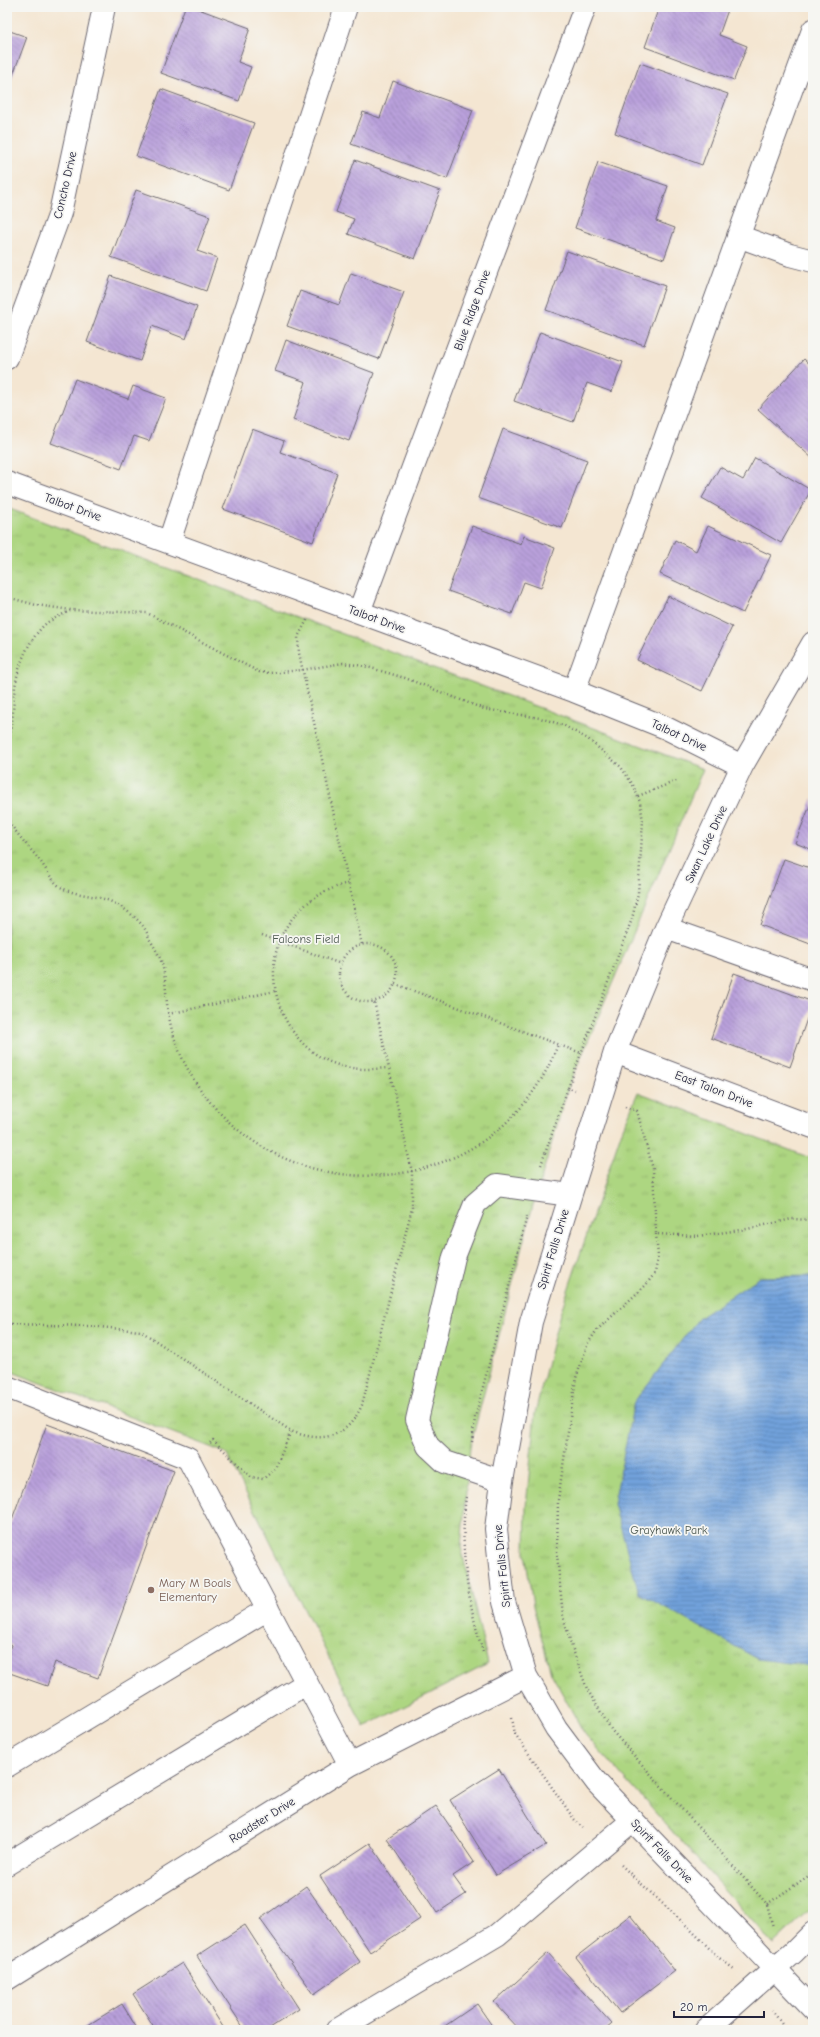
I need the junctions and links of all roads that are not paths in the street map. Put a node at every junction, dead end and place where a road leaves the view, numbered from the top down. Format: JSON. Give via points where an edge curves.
{"nodes":[{"id":1,"x":104,"y":7,"type":"edge"},
{"id":2,"x":346,"y":7,"type":"edge"},
{"id":3,"x":585,"y":7,"type":"edge"},
{"id":4,"x":813,"y":30,"type":"edge"},
{"id":5,"x":738,"y":236,"type":"junction"},
{"id":6,"x":813,"y":261,"type":"edge"},
{"id":7,"x":7,"y":358,"type":"edge"},
{"id":8,"x":7,"y":483,"type":"edge"},
{"id":9,"x":169,"y":542,"type":"junction"},
{"id":10,"x":359,"y":612,"type":"junction"},
{"id":11,"x":813,"y":643,"type":"edge"},
{"id":12,"x":574,"y":691,"type":"junction"},
{"id":13,"x":742,"y":766,"type":"junction"},
{"id":14,"x":666,"y":928,"type":"junction"},
{"id":15,"x":813,"y":980,"type":"edge"},
{"id":16,"x":615,"y":1052,"type":"junction"},
{"id":17,"x":813,"y":1127,"type":"edge"},
{"id":18,"x":570,"y":1195,"type":"junction"},
{"id":19,"x":7,"y":1387,"type":"edge"},
{"id":20,"x":502,"y":1481,"type":"junction"},
{"id":21,"x":268,"y":1608,"type":"junction"},
{"id":22,"x":526,"y":1676,"type":"junction"},
{"id":23,"x":307,"y":1683,"type":"junction"},
{"id":24,"x":350,"y":1765,"type":"junction"},
{"id":25,"x":7,"y":1766,"type":"edge"},
{"id":26,"x":633,"y":1820,"type":"junction"},
{"id":27,"x":7,"y":1864,"type":"edge"},
{"id":28,"x":813,"y":1933,"type":"edge"},
{"id":29,"x":774,"y":1969,"type":"junction"},
{"id":30,"x":7,"y":1979,"type":"edge"},
{"id":31,"x":813,"y":2010,"type":"edge"},
{"id":32,"x":337,"y":2030,"type":"edge"},
{"id":33,"x":706,"y":2030,"type":"edge"}],
"edges":[{"from":1,"to":7,"type":"street","name":"Concho Drive","via":[[60,213]]},
{"from":2,"to":9,"type":"street"},
{"from":3,"to":10,"type":"street","name":"Blue Ridge Drive"},
{"from":4,"to":5,"type":"street"},
{"from":5,"to":6,"type":"street"},
{"from":5,"to":12,"type":"street"},
{"from":8,"to":9,"type":"street","name":"Talbot Drive"},
{"from":9,"to":10,"type":"street","name":"Talbot Drive"},
{"from":10,"to":12,"type":"street","name":"Talbot Drive"},
{"from":11,"to":13,"type":"street","name":"Swan Lake Drive"},
{"from":12,"to":13,"type":"street","name":"Talbot Drive","via":[[664,727]]},
{"from":13,"to":14,"type":"street","name":"Swan Lake Drive"},
{"from":14,"to":15,"type":"street"},
{"from":14,"to":16,"type":"street","name":"Swan Lake Drive"},
{"from":16,"to":17,"type":"street","name":"East Talon Drive"},
{"from":16,"to":18,"type":"street","name":"Spirit Falls Drive"},
{"from":18,"to":20,"type":"street","name":"Spirit Falls Drive","via":[[531,1322]]},
{"from":18,"to":20,"type":"street","via":[[497,1185],[475,1204],[454,1257],[416,1420],[428,1446],[445,1462]]},
{"from":19,"to":21,"type":"street","via":[[188,1458]]},
{"from":20,"to":22,"type":"street","name":"Spirit Falls Drive","via":[[496,1529],[504,1602]]},
{"from":21,"to":23,"type":"street"},
{"from":21,"to":25,"type":"street"},
{"from":22,"to":24,"type":"street","name":"Roadster Drive"},
{"from":22,"to":26,"type":"street","name":"Spirit Falls Drive","via":[[556,1728],[597,1783]]},
{"from":23,"to":24,"type":"street"},
{"from":23,"to":27,"type":"street"},
{"from":24,"to":30,"type":"street","name":"Roadster Drive"},
{"from":26,"to":29,"type":"street","name":"Spirit Falls Drive"},
{"from":26,"to":32,"type":"street","via":[[497,1934]]},
{"from":28,"to":29,"type":"street"},
{"from":29,"to":31,"type":"street","name":"Spirit Falls Drive"},
{"from":29,"to":33,"type":"street"}]}
